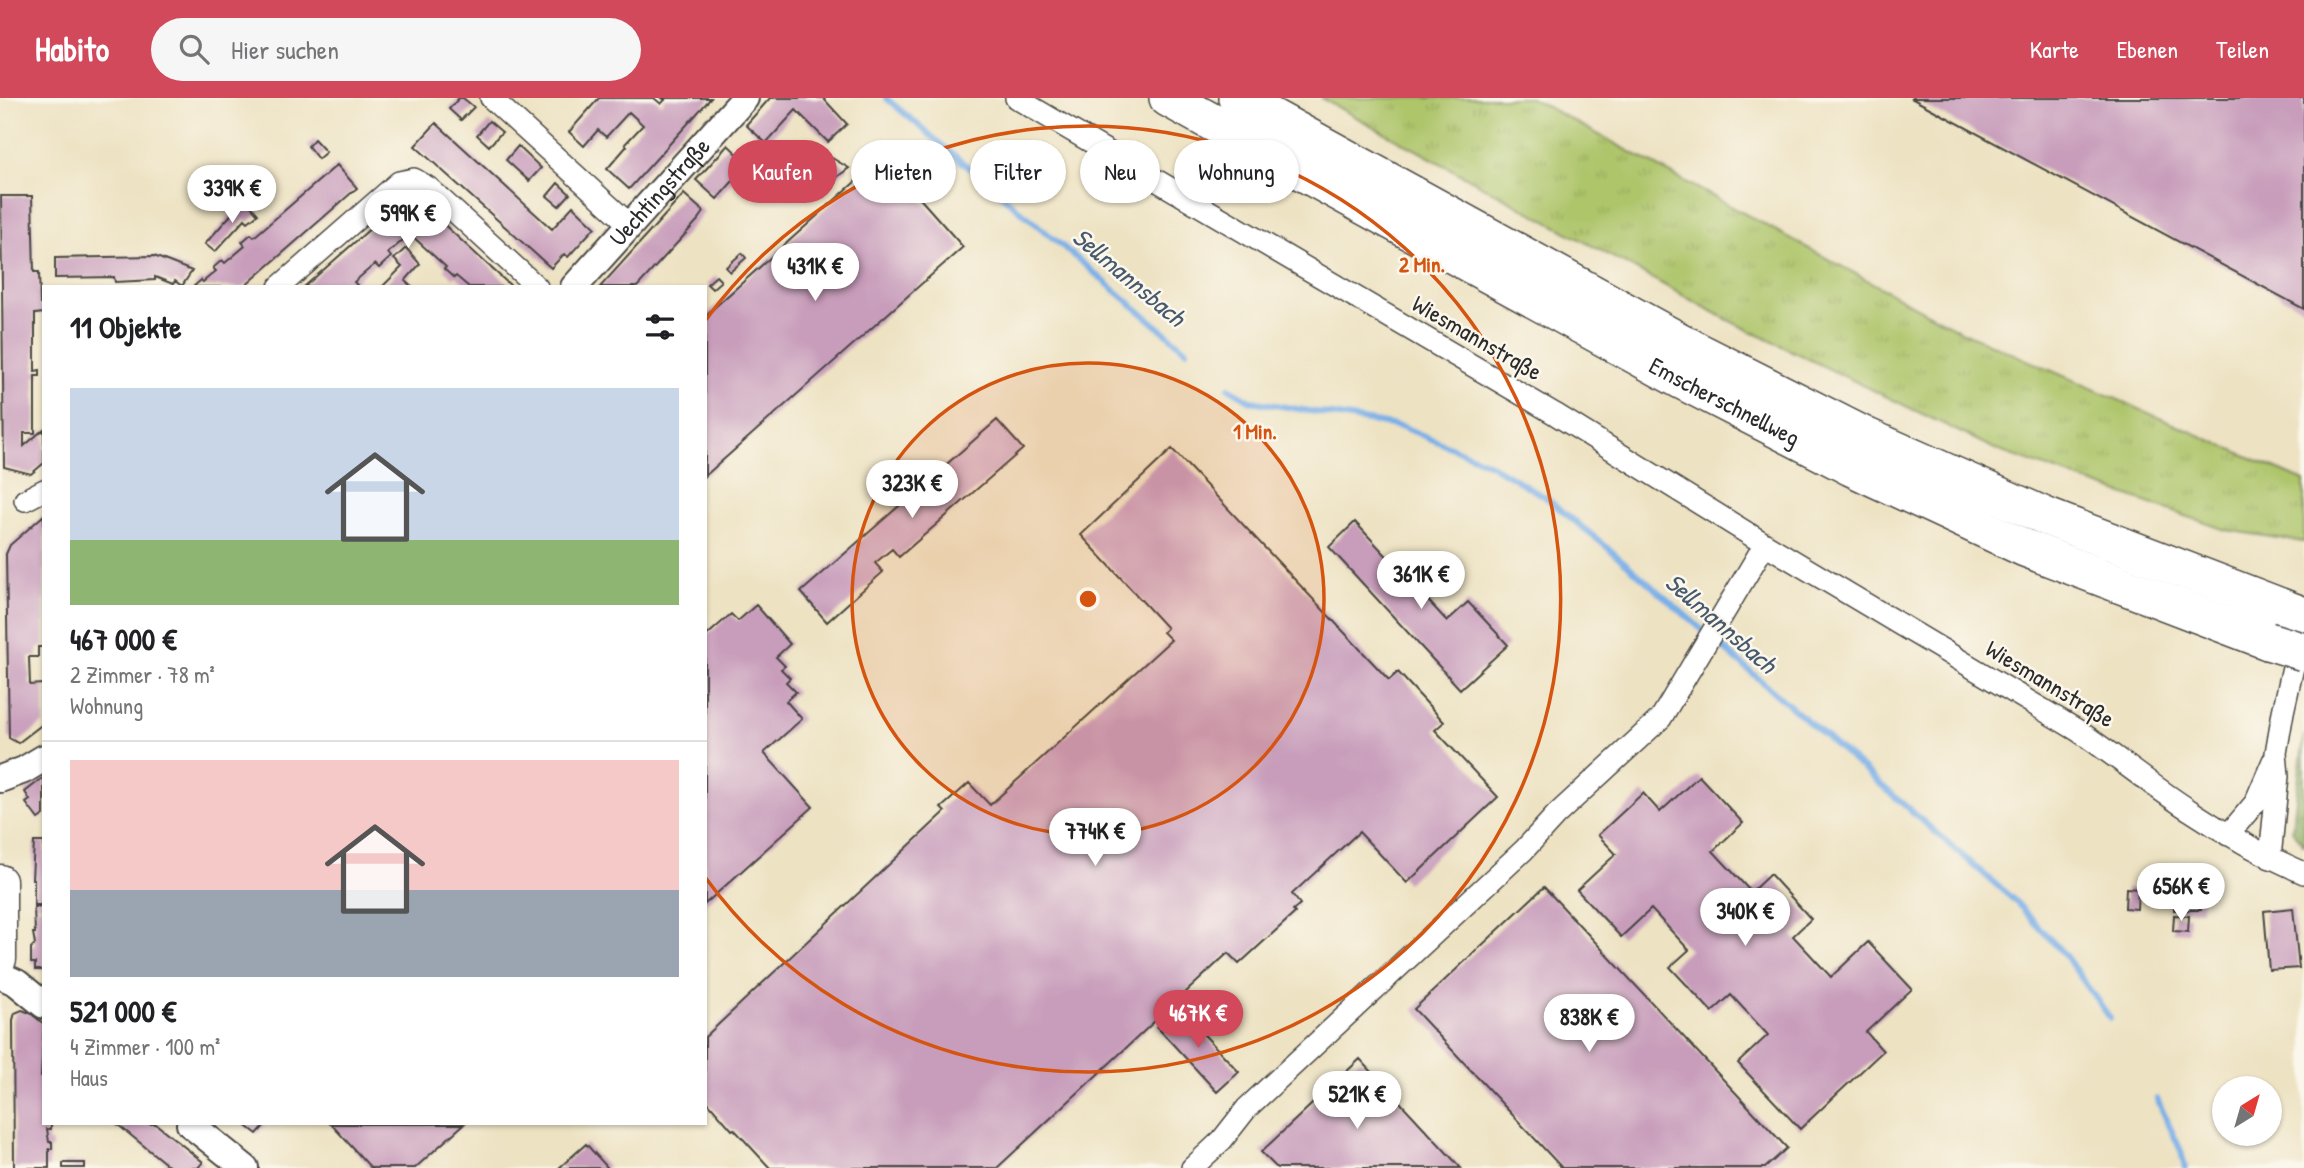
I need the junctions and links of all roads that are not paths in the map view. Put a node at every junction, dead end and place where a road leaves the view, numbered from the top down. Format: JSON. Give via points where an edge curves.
{"nodes":[{"id":1,"x":491,"y":98,"type":"edge"},
{"id":2,"x":745,"y":98,"type":"edge"},
{"id":3,"x":1016,"y":98,"type":"edge"},
{"id":4,"x":1168,"y":98,"type":"edge"},
{"id":5,"x":1237,"y":98,"type":"edge"},
{"id":6,"x":630,"y":225,"type":"junction"},
{"id":7,"x":281,"y":285,"type":"edge"},
{"id":8,"x":535,"y":285,"type":"edge"},
{"id":9,"x":577,"y":285,"type":"edge"},
{"id":10,"x":42,"y":491,"type":"edge"},
{"id":11,"x":25,"y":500,"type":"dead end"},
{"id":12,"x":1765,"y":544,"type":"junction"},
{"id":13,"x":2304,"y":617,"type":"edge"},
{"id":14,"x":2304,"y":652,"type":"edge"},
{"id":15,"x":2276,"y":752,"type":"junction"},
{"id":16,"x":42,"y":759,"type":"edge"},
{"id":17,"x":0,"y":779,"type":"edge"},
{"id":18,"x":2228,"y":835,"type":"junction"},
{"id":19,"x":2270,"y":858,"type":"junction"},
{"id":20,"x":2304,"y":873,"type":"edge"},
{"id":21,"x":0,"y":881,"type":"edge"},
{"id":22,"x":0,"y":959,"type":"edge"},
{"id":23,"x":0,"y":975,"type":"edge"},
{"id":24,"x":42,"y":1003,"type":"edge"},
{"id":25,"x":191,"y":1125,"type":"edge"},
{"id":26,"x":245,"y":1168,"type":"edge"},
{"id":27,"x":1192,"y":1168,"type":"edge"}],
"edges":[{"from":1,"to":6,"type":"street"},
{"from":2,"to":6,"type":"street","name":"Uechtingstraße"},
{"from":3,"to":12,"type":"street","name":"Wiesmannstraße","via":[[1555,414]]},
{"from":4,"to":14,"type":"highway","name":"Emscherschnellweg","bridge":true,"via":[[1669,374],[1851,467],[2025,548]]},
{"from":5,"to":13,"type":"highway","name":"Emscherschnellweg","via":[[1685,344],[1867,437],[2046,517]]},
{"from":6,"to":9,"type":"street","name":"Uechtingstraße"},
{"from":7,"to":8,"type":"street","via":[[400,182],[414,179]]},
{"from":10,"to":11,"type":"street"},
{"from":12,"to":18,"type":"street","name":"Wiesmannstraße","via":[[2077,730]]},
{"from":12,"to":27,"type":"street","via":[[1661,718],[1256,1100]]},
{"from":13,"to":15,"type":"street"},
{"from":15,"to":18,"type":"street","via":[[2255,803]]},
{"from":15,"to":19,"type":"street"},
{"from":16,"to":17,"type":"street"},
{"from":18,"to":19,"type":"street","name":"Wiesmannstraße"},
{"from":19,"to":20,"type":"street","name":"Wiesmannstraße"},
{"from":21,"to":22,"type":"main road"},
{"from":23,"to":24,"type":"street"},
{"from":25,"to":26,"type":"street"}]}
